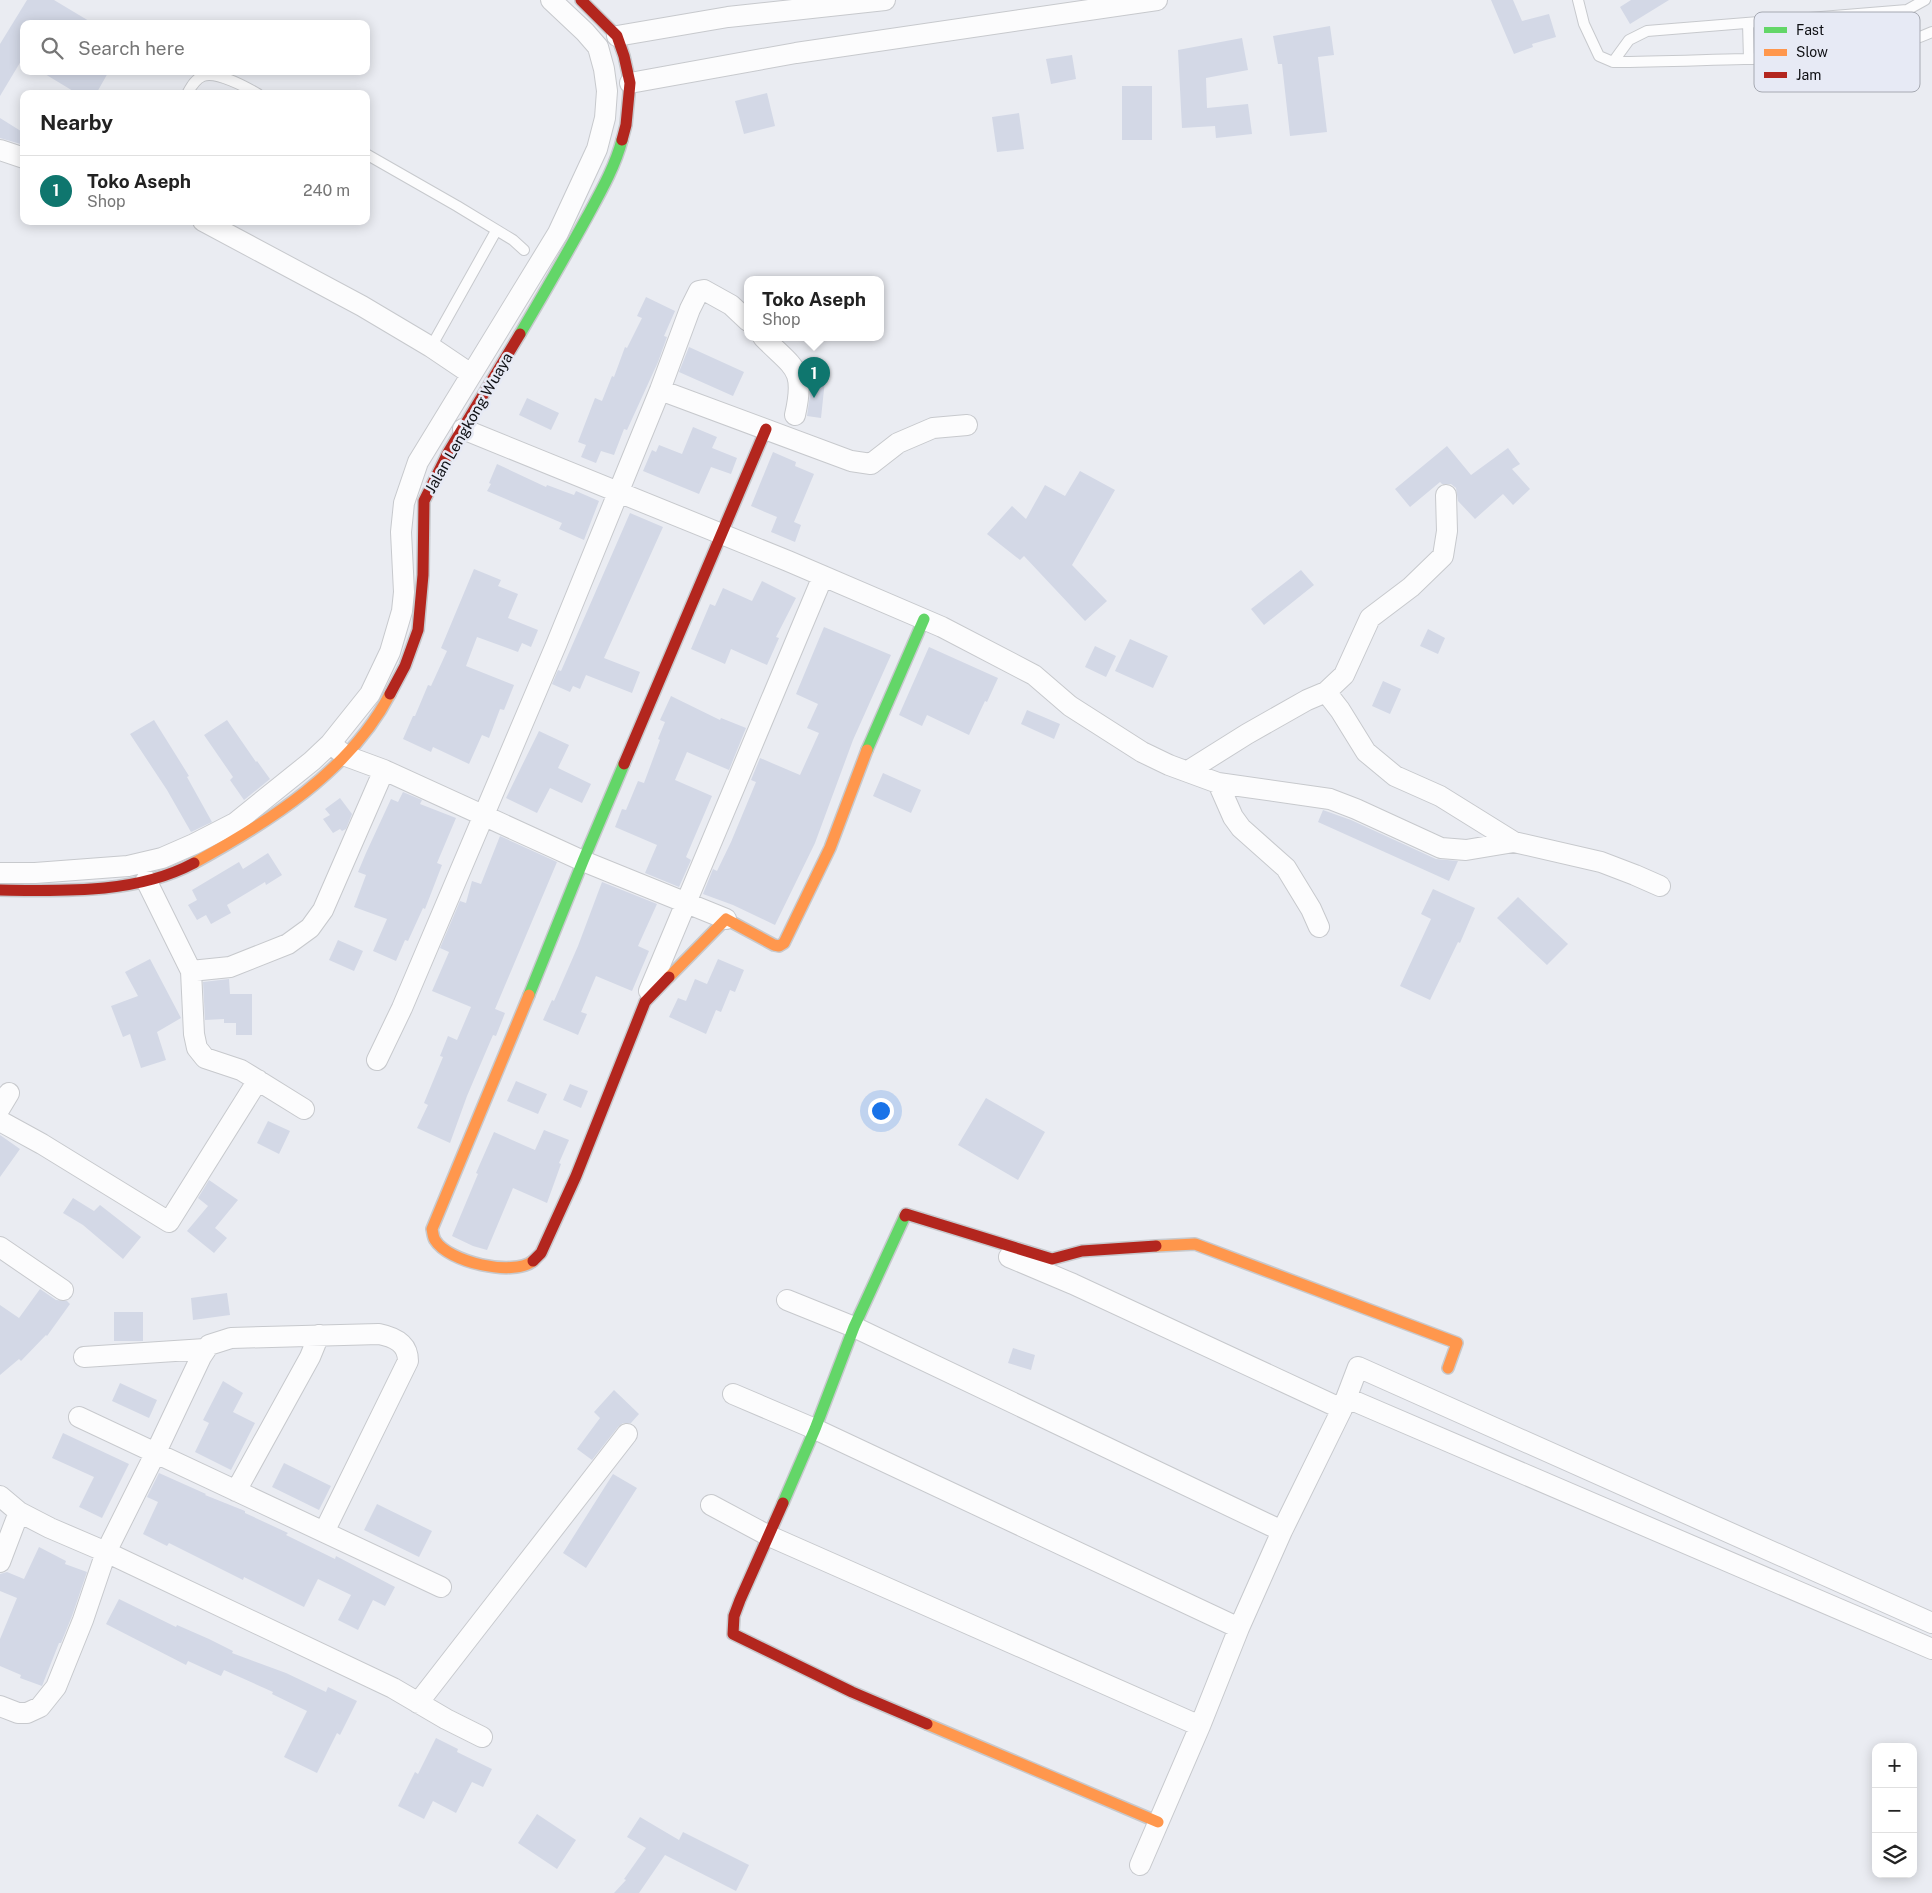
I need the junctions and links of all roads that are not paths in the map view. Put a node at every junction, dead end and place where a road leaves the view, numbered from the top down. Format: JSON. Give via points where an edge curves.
{"nodes":[{"id":1,"x":551,"y":0,"type":"edge"},
{"id":2,"x":581,"y":0,"type":"edge"},
{"id":3,"x":885,"y":0,"type":"edge"},
{"id":4,"x":1157,"y":0,"type":"edge"},
{"id":5,"x":1578,"y":0,"type":"edge"},
{"id":6,"x":1925,"y":0,"type":"edge"},
{"id":7,"x":1883,"y":12,"type":"edge"},
{"id":8,"x":1748,"y":23,"type":"junction"},
{"id":9,"x":1754,"y":23,"type":"edge"},
{"id":10,"x":1932,"y":32,"type":"edge"},
{"id":11,"x":616,"y":36,"type":"junction"},
{"id":12,"x":1920,"y":37,"type":"edge"},
{"id":13,"x":1749,"y":59,"type":"junction"},
{"id":14,"x":1754,"y":59,"type":"edge"},
{"id":15,"x":1613,"y":62,"type":"junction"},
{"id":16,"x":215,"y":75,"type":"edge"},
{"id":17,"x":215,"y":75,"type":"edge"},
{"id":18,"x":630,"y":83,"type":"junction"},
{"id":19,"x":189,"y":90,"type":"edge"},
{"id":20,"x":249,"y":90,"type":"edge"},
{"id":21,"x":0,"y":150,"type":"edge"},
{"id":22,"x":370,"y":156,"type":"edge"},
{"id":23,"x":20,"y":157,"type":"edge"},
{"id":24,"x":210,"y":225,"type":"edge"},
{"id":25,"x":496,"y":231,"type":"junction"},
{"id":26,"x":524,"y":250,"type":"dead end"},
{"id":27,"x":744,"y":317,"type":"edge"},
{"id":28,"x":767,"y":341,"type":"edge"},
{"id":29,"x":431,"y":347,"type":"junction"},
{"id":30,"x":471,"y":374,"type":"junction"},
{"id":31,"x":660,"y":390,"type":"junction"},
{"id":32,"x":795,"y":415,"type":"dead end"},
{"id":33,"x":967,"y":425,"type":"dead end"},
{"id":34,"x":463,"y":428,"type":"junction"},
{"id":35,"x":766,"y":429,"type":"junction"},
{"id":36,"x":618,"y":492,"type":"junction"},
{"id":37,"x":1446,"y":494,"type":"dead end"},
{"id":38,"x":723,"y":534,"type":"junction"},
{"id":39,"x":823,"y":576,"type":"junction"},
{"id":40,"x":924,"y":619,"type":"junction"},
{"id":41,"x":1326,"y":692,"type":"junction"},
{"id":42,"x":338,"y":750,"type":"junction"},
{"id":43,"x":384,"y":770,"type":"junction"},
{"id":44,"x":1188,"y":771,"type":"junction"},
{"id":45,"x":1218,"y":783,"type":"junction"},
{"id":46,"x":484,"y":817,"type":"junction"},
{"id":47,"x":1514,"y":842,"type":"junction"},
{"id":48,"x":583,"y":861,"type":"junction"},
{"id":49,"x":0,"y":873,"type":"edge"},
{"id":50,"x":146,"y":880,"type":"junction"},
{"id":51,"x":1660,"y":886,"type":"dead end"},
{"id":52,"x":0,"y":890,"type":"edge"},
{"id":53,"x":687,"y":903,"type":"junction"},
{"id":54,"x":726,"y":919,"type":"junction"},
{"id":55,"x":1319,"y":927,"type":"dead end"},
{"id":56,"x":191,"y":971,"type":"junction"},
{"id":57,"x":645,"y":1002,"type":"junction"},
{"id":58,"x":377,"y":1060,"type":"dead end"},
{"id":59,"x":258,"y":1080,"type":"junction"},
{"id":60,"x":304,"y":1109,"type":"dead end"},
{"id":61,"x":0,"y":1122,"type":"edge"},
{"id":62,"x":906,"y":1214,"type":"junction"},
{"id":63,"x":0,"y":1247,"type":"edge"},
{"id":64,"x":64,"y":1290,"type":"dead end"},
{"id":65,"x":787,"y":1300,"type":"dead end"},
{"id":66,"x":854,"y":1327,"type":"junction"},
{"id":67,"x":319,"y":1335,"type":"junction"},
{"id":68,"x":205,"y":1349,"type":"junction"},
{"id":69,"x":84,"y":1357,"type":"dead end"},
{"id":70,"x":1448,"y":1368,"type":"dead end"},
{"id":71,"x":733,"y":1394,"type":"dead end"},
{"id":72,"x":1345,"y":1403,"type":"junction"},
{"id":73,"x":79,"y":1417,"type":"dead end"},
{"id":74,"x":814,"y":1429,"type":"junction"},
{"id":75,"x":627,"y":1434,"type":"dead end"},
{"id":76,"x":156,"y":1452,"type":"junction"},
{"id":77,"x":236,"y":1491,"type":"junction"},
{"id":78,"x":0,"y":1496,"type":"edge"},
{"id":79,"x":711,"y":1505,"type":"dead end"},
{"id":80,"x":19,"y":1512,"type":"junction"},
{"id":81,"x":1282,"y":1531,"type":"junction"},
{"id":82,"x":324,"y":1532,"type":"junction"},
{"id":83,"x":767,"y":1535,"type":"junction"},
{"id":84,"x":106,"y":1552,"type":"junction"},
{"id":85,"x":0,"y":1562,"type":"edge"},
{"id":86,"x":441,"y":1587,"type":"dead end"},
{"id":87,"x":1932,"y":1623,"type":"edge"},
{"id":88,"x":1239,"y":1628,"type":"junction"},
{"id":89,"x":1932,"y":1649,"type":"edge"},
{"id":90,"x":418,"y":1703,"type":"junction"},
{"id":91,"x":0,"y":1706,"type":"edge"},
{"id":92,"x":1200,"y":1726,"type":"junction"},
{"id":93,"x":482,"y":1737,"type":"dead end"},
{"id":94,"x":1158,"y":1822,"type":"junction"},
{"id":95,"x":1140,"y":1865,"type":"dead end"}],
"edges":[{"from":1,"to":30,"type":"street","name":"Jalan Lengkong Wuaya","via":[[598,47],[607,91],[606,118],[597,149],[558,233]]},
{"from":2,"to":11,"type":"street","name":"Jalan Lengkong Wuaya"},
{"from":3,"to":11,"type":"street","via":[[728,17]]},
{"from":4,"to":18,"type":"street","via":[[796,53]]},
{"from":5,"to":15,"type":"lane","via":[[1584,24],[1599,56]]},
{"from":6,"to":7,"type":"lane","via":[[1907,10]]},
{"from":8,"to":9,"type":"lane"},
{"from":8,"to":13,"type":"lane"},
{"from":8,"to":15,"type":"lane","via":[[1646,31],[1629,40]]},
{"from":10,"to":12,"type":"lane"},
{"from":11,"to":18,"type":"street","name":"Jalan Lengkong Wuaya"},
{"from":13,"to":14,"type":"lane"},
{"from":13,"to":15,"type":"lane"},
{"from":16,"to":19,"type":"lane","via":[[202,76]]},
{"from":17,"to":20,"type":"lane"},
{"from":18,"to":34,"type":"street","name":"Jalan Lengkong Wuaya","via":[[626,125],[618,153],[600,193],[558,272]]},
{"from":21,"to":23,"type":"street"},
{"from":22,"to":25,"type":"lane"},
{"from":24,"to":29,"type":"street"},
{"from":25,"to":26,"type":"lane"},
{"from":25,"to":29,"type":"lane"},
{"from":27,"to":31,"type":"street","via":[[704,290],[699,292]]},
{"from":28,"to":32,"type":"street","via":[[792,364],[800,378]]},
{"from":29,"to":30,"type":"street"},
{"from":30,"to":42,"type":"street","name":"Jalan Lengkong Wuaya","via":[[418,462],[404,502],[402,611],[390,652]]},
{"from":31,"to":35,"type":"street"},
{"from":31,"to":36,"type":"street"},
{"from":33,"to":35,"type":"street","via":[[933,428],[898,443],[871,464],[851,460]]},
{"from":34,"to":36,"type":"street"},
{"from":34,"to":42,"type":"street","name":"Jalan Lengkong Wuaya","via":[[424,501],[419,618],[410,652],[382,709]]},
{"from":35,"to":38,"type":"street"},
{"from":36,"to":38,"type":"street"},
{"from":36,"to":46,"type":"street"},
{"from":37,"to":41,"type":"street","via":[[1448,531],[1443,556],[1411,587],[1370,618],[1344,675]]},
{"from":38,"to":39,"type":"street"},
{"from":38,"to":48,"type":"street"},
{"from":39,"to":40,"type":"street"},
{"from":39,"to":53,"type":"street"},
{"from":40,"to":44,"type":"street","via":[[1034,675],[1070,706],[1142,752]]},
{"from":40,"to":54,"type":"street","via":[[868,746],[830,848],[787,939],[780,946],[774,945]]},
{"from":41,"to":44,"type":"street","via":[[1247,734]]},
{"from":41,"to":47,"type":"street","via":[[1366,752],[1395,776],[1440,796]]},
{"from":42,"to":43,"type":"street"},
{"from":42,"to":49,"type":"street","name":"Jalan Lengkong Wuaya","via":[[235,823],[162,858],[128,866]]},
{"from":42,"to":50,"type":"street","name":"Jalan Lengkong Wuaya","via":[[281,810],[192,864]]},
{"from":43,"to":46,"type":"street"},
{"from":43,"to":56,"type":"street","via":[[323,910],[310,928],[288,944],[230,967]]},
{"from":44,"to":45,"type":"street"},
{"from":45,"to":47,"type":"street","via":[[1330,799],[1450,850]]},
{"from":45,"to":55,"type":"street","via":[[1233,817],[1286,868]]},
{"from":46,"to":48,"type":"street"},
{"from":46,"to":58,"type":"street"},
{"from":47,"to":51,"type":"street","via":[[1601,862]]},
{"from":48,"to":53,"type":"street"},
{"from":48,"to":57,"type":"street","via":[[432,1228],[432,1238],[437,1246],[473,1262],[511,1268],[523,1267],[537,1258],[560,1214]]},
{"from":50,"to":52,"type":"street","name":"Jalan Lengkong Wuaya","via":[[73,889]]},
{"from":50,"to":56,"type":"street"},
{"from":53,"to":54,"type":"street"},
{"from":53,"to":57,"type":"street"},
{"from":54,"to":57,"type":"street"},
{"from":56,"to":59,"type":"street","via":[[194,1034],[201,1055]]},
{"from":59,"to":60,"type":"street"},
{"from":59,"to":61,"type":"street","via":[[169,1222]]},
{"from":62,"to":66,"type":"street"},
{"from":62,"to":70,"type":"street","via":[[1052,1259],[1082,1251],[1195,1244],[1457,1343]]},
{"from":62,"to":72,"type":"street"},
{"from":63,"to":64,"type":"street"},
{"from":65,"to":66,"type":"street"},
{"from":66,"to":74,"type":"street"},
{"from":66,"to":81,"type":"street"},
{"from":67,"to":68,"type":"street","via":[[231,1338],[216,1341]]},
{"from":67,"to":77,"type":"street"},
{"from":67,"to":82,"type":"street","via":[[379,1334],[392,1337],[406,1348],[408,1355],[408,1361]]},
{"from":68,"to":69,"type":"street"},
{"from":68,"to":76,"type":"street"},
{"from":71,"to":74,"type":"street"},
{"from":72,"to":81,"type":"street"},
{"from":72,"to":87,"type":"street","via":[[1358,1367]]},
{"from":72,"to":89,"type":"street"},
{"from":73,"to":76,"type":"street"},
{"from":74,"to":83,"type":"street"},
{"from":74,"to":88,"type":"street"},
{"from":75,"to":90,"type":"street"},
{"from":76,"to":77,"type":"street"},
{"from":76,"to":84,"type":"street"},
{"from":77,"to":82,"type":"street"},
{"from":78,"to":80,"type":"street"},
{"from":79,"to":83,"type":"street"},
{"from":80,"to":84,"type":"street"},
{"from":80,"to":85,"type":"street"},
{"from":81,"to":88,"type":"street"},
{"from":82,"to":86,"type":"street"},
{"from":83,"to":92,"type":"street"},
{"from":83,"to":94,"type":"street","via":[[734,1616],[733,1634],[852,1692]]},
{"from":84,"to":90,"type":"street","via":[[393,1688]]},
{"from":84,"to":91,"type":"street","via":[[56,1687],[40,1707],[27,1713]]},
{"from":88,"to":92,"type":"street"},
{"from":90,"to":93,"type":"street"},
{"from":92,"to":94,"type":"street"},
{"from":94,"to":95,"type":"street"}]}
